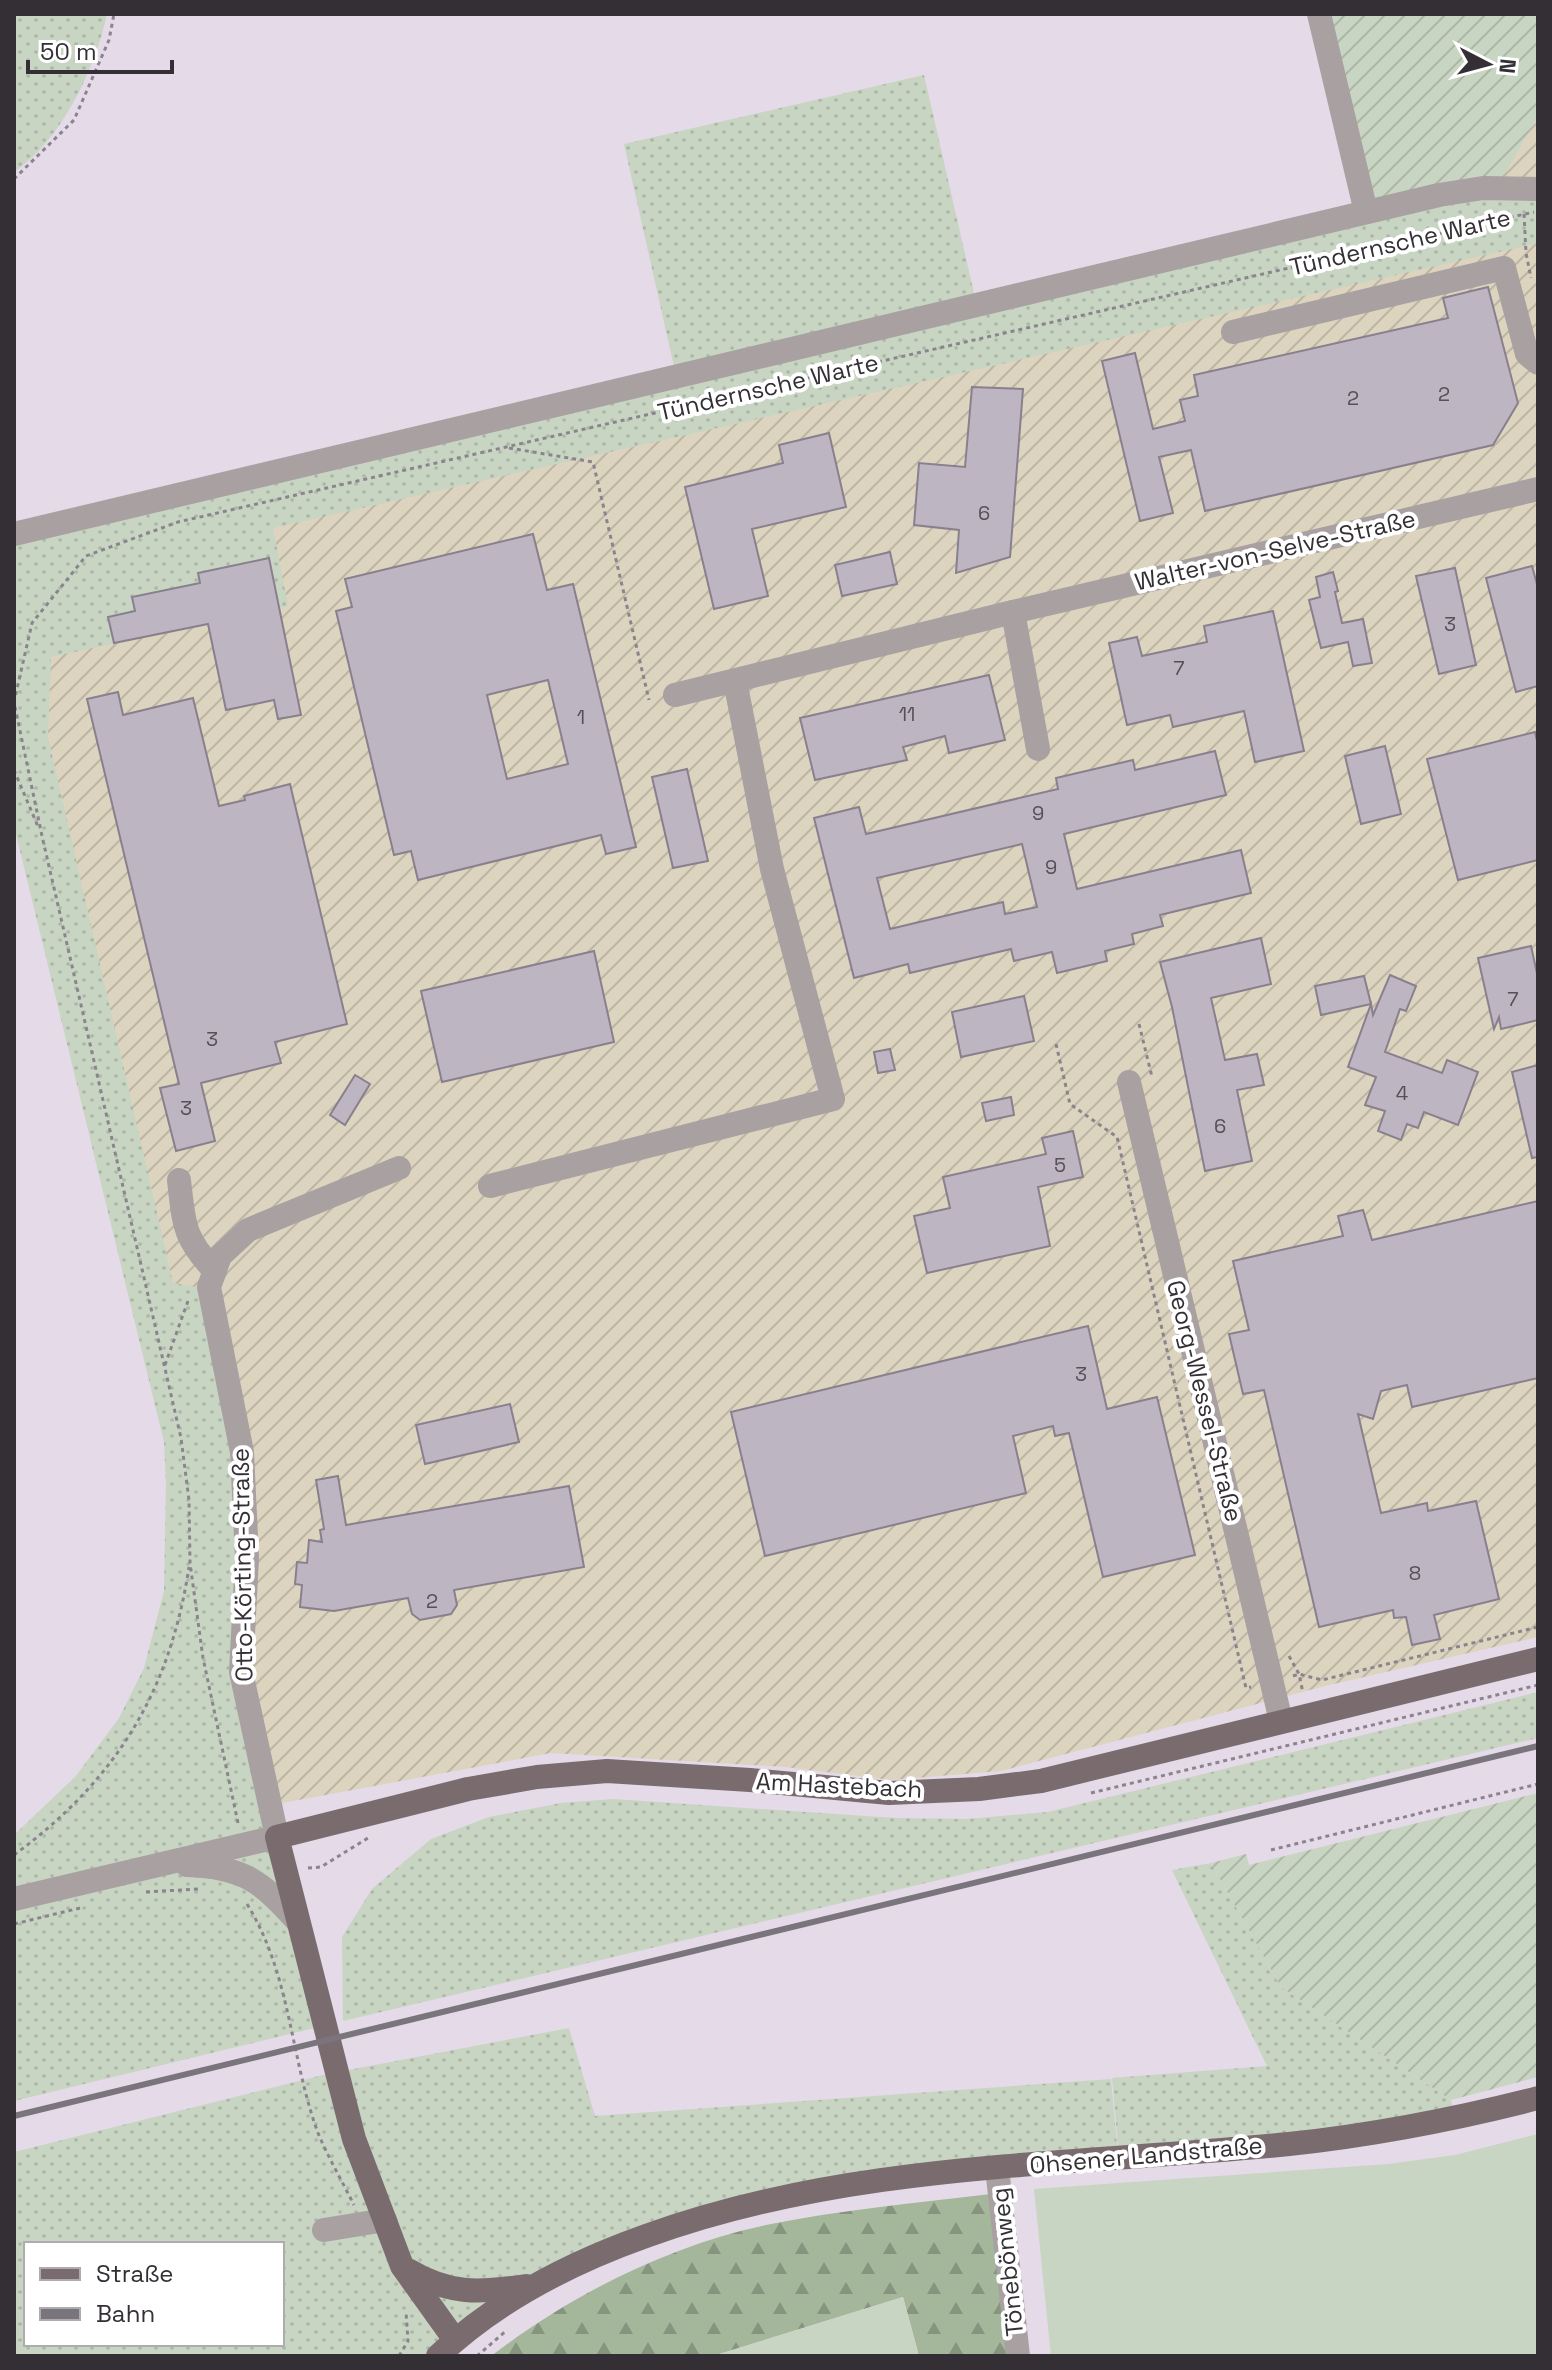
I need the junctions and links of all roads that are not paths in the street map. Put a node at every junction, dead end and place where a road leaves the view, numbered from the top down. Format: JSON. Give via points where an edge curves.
{"nodes":[{"id":1,"x":1319,"y":14,"type":"edge"},
{"id":2,"x":1538,"y":189,"type":"edge"},
{"id":3,"x":1366,"y":212,"type":"junction"},
{"id":4,"x":1233,"y":332,"type":"dead end"},
{"id":5,"x":1538,"y":363,"type":"edge"},
{"id":6,"x":1538,"y":489,"type":"edge"},
{"id":7,"x":14,"y":534,"type":"edge"},
{"id":8,"x":1013,"y":612,"type":"junction"},
{"id":9,"x":735,"y":681,"type":"junction"},
{"id":10,"x":675,"y":695,"type":"dead end"},
{"id":11,"x":1038,"y":749,"type":"dead end"},
{"id":12,"x":1129,"y":1082,"type":"dead end"},
{"id":13,"x":399,"y":1168,"type":"dead end"},
{"id":14,"x":179,"y":1180,"type":"dead end"},
{"id":15,"x":490,"y":1186,"type":"dead end"},
{"id":16,"x":215,"y":1271,"type":"junction"},
{"id":17,"x":1538,"y":1659,"type":"edge"},
{"id":18,"x":1281,"y":1721,"type":"junction"},
{"id":19,"x":277,"y":1837,"type":"junction"},
{"id":20,"x":161,"y":1864,"type":"junction"},
{"id":21,"x":14,"y":1899,"type":"edge"},
{"id":22,"x":298,"y":1922,"type":"junction"},
{"id":23,"x":1538,"y":2098,"type":"edge"},
{"id":24,"x":997,"y":2168,"type":"junction"},
{"id":25,"x":385,"y":2220,"type":"junction"},
{"id":26,"x":324,"y":2230,"type":"dead end"},
{"id":27,"x":402,"y":2266,"type":"junction"},
{"id":28,"x":533,"y":2285,"type":"junction"},
{"id":29,"x":447,"y":2348,"type":"edge"},
{"id":30,"x":1018,"y":2356,"type":"edge"}],
"edges":[{"from":1,"to":3,"type":"street"},
{"from":2,"to":3,"type":"street","name":"Tündernsche Warte","via":[[1483,188]]},
{"from":3,"to":7,"type":"street","name":"Tündernsche Warte"},
{"from":4,"to":5,"type":"street","via":[[1504,268],[1527,354]]},
{"from":6,"to":8,"type":"street","name":"Walter-von-Selve-Straße"},
{"from":8,"to":9,"type":"street","name":"Walter-von-Selve-Straße"},
{"from":8,"to":11,"type":"street"},
{"from":9,"to":10,"type":"street","name":"Walter-von-Selve-Straße"},
{"from":9,"to":15,"type":"street","via":[[772,869],[833,1099]]},
{"from":12,"to":18,"type":"street","name":"Georg-Wessel-Straße"},
{"from":13,"to":16,"type":"street","via":[[248,1230],[220,1256]]},
{"from":14,"to":16,"type":"street","via":[[184,1225],[196,1252]]},
{"from":16,"to":19,"type":"street","name":"Otto-Körting-Straße","via":[[209,1287],[242,1452],[247,1558],[241,1672]]},
{"from":17,"to":18,"type":"main road","name":"Am Hastebach"},
{"from":18,"to":19,"type":"main road","name":"Am Hastebach","via":[[1009,1786],[889,1793],[607,1771],[468,1789]]},
{"from":19,"to":20,"type":"street"},
{"from":19,"to":22,"type":"main road"},
{"from":20,"to":21,"type":"street"},
{"from":20,"to":22,"type":"street","via":[[246,1874]]},
{"from":22,"to":25,"type":"main road","via":[[354,2139]]},
{"from":23,"to":24,"type":"main road","name":"Ohsener Landstraße","via":[[1455,2119],[1291,2144]]},
{"from":24,"to":28,"type":"main road","name":"Ohsener Landstraße","via":[[880,2179],[751,2203],[596,2254]]},
{"from":24,"to":30,"type":"street","name":"Tönebönweg"},
{"from":25,"to":26,"type":"street"},
{"from":25,"to":27,"type":"main road"},
{"from":27,"to":28,"type":"main road","via":[[457,2290]]},
{"from":27,"to":29,"type":"main road"},
{"from":28,"to":29,"type":"main road"}]}
